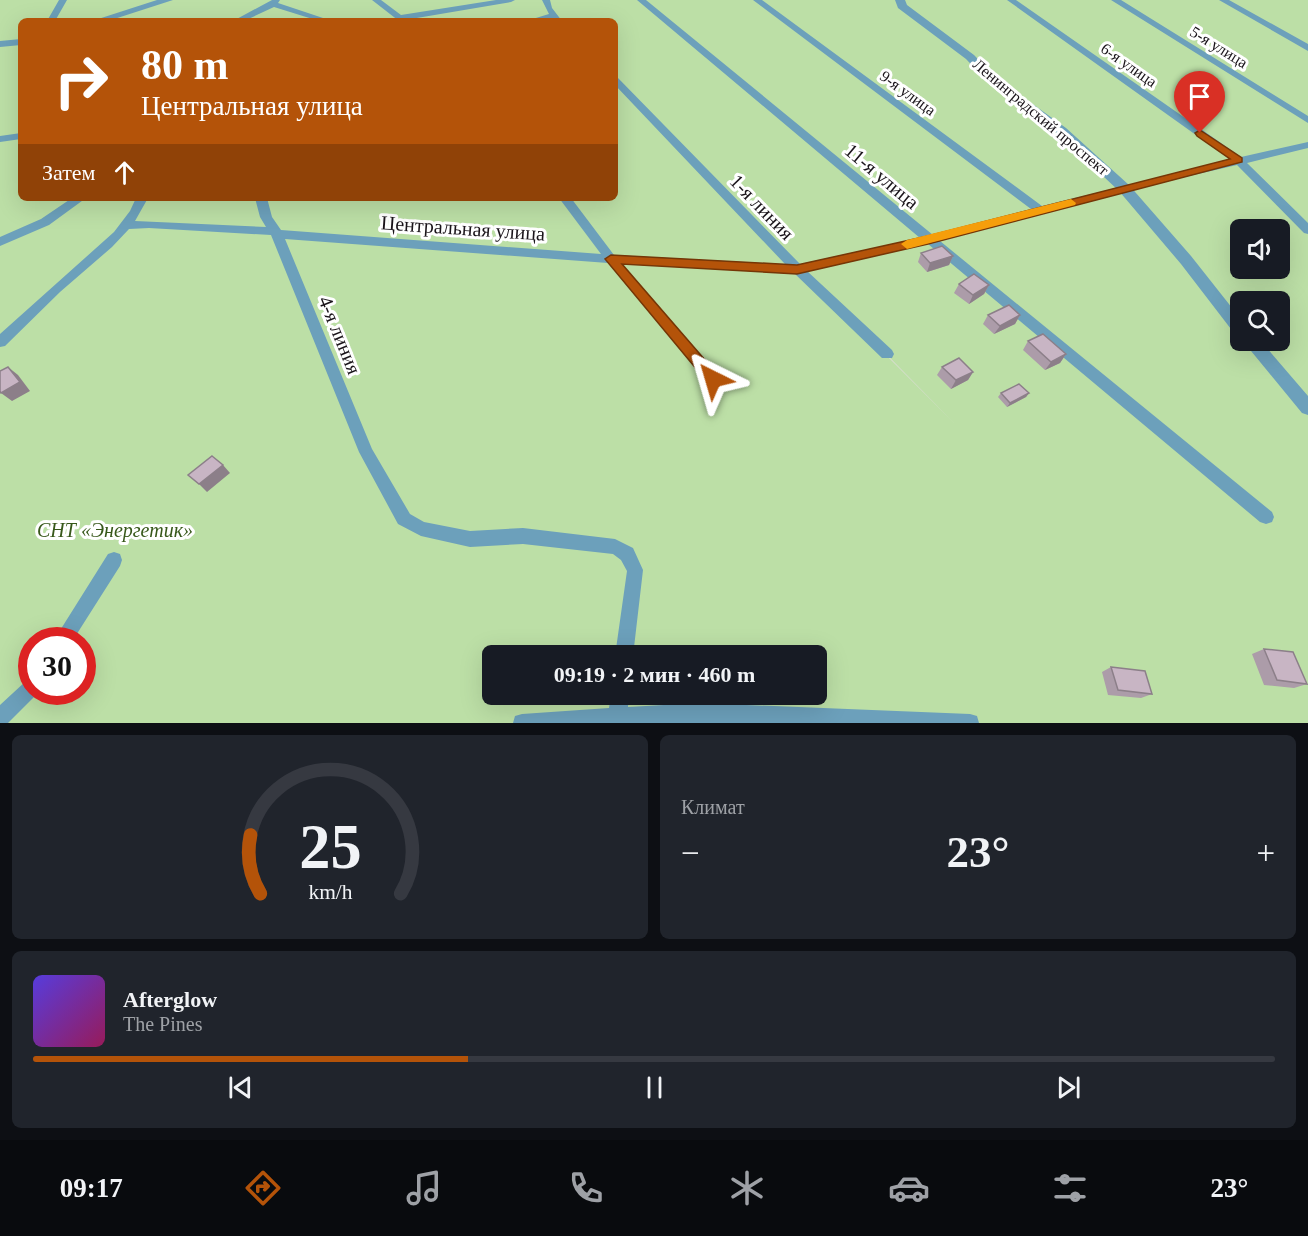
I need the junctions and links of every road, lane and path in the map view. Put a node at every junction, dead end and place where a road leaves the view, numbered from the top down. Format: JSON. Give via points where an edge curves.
{"nodes":[{"id":1,"x":63,"y":0,"type":"edge"},
{"id":2,"x":376,"y":0,"type":"edge"},
{"id":3,"x":511,"y":0,"type":"edge"},
{"id":4,"x":546,"y":0,"type":"edge"},
{"id":5,"x":641,"y":0,"type":"edge"},
{"id":6,"x":757,"y":0,"type":"edge"},
{"id":7,"x":900,"y":0,"type":"edge"},
{"id":8,"x":1011,"y":0,"type":"edge"},
{"id":9,"x":1115,"y":0,"type":"edge"},
{"id":10,"x":1223,"y":0,"type":"edge"},
{"id":11,"x":164,"y":1,"type":"edge"},
{"id":12,"x":274,"y":2,"type":"edge"},
{"id":13,"x":53,"y":18,"type":"edge"},
{"id":14,"x":107,"y":18,"type":"edge"},
{"id":15,"x":243,"y":18,"type":"edge"},
{"id":16,"x":319,"y":18,"type":"edge"},
{"id":17,"x":555,"y":18,"type":"edge"},
{"id":18,"x":18,"y":42,"type":"edge"},
{"id":19,"x":0,"y":44,"type":"edge"},
{"id":20,"x":1308,"y":48,"type":"edge"},
{"id":21,"x":618,"y":83,"type":"edge"},
{"id":22,"x":1308,"y":120,"type":"edge"},
{"id":23,"x":18,"y":136,"type":"edge"},
{"id":24,"x":0,"y":139,"type":"edge"},
{"id":25,"x":1308,"y":145,"type":"edge"},
{"id":26,"x":1238,"y":160,"type":"junction"},
{"id":27,"x":1124,"y":188,"type":"junction"},
{"id":28,"x":76,"y":201,"type":"edge"},
{"id":29,"x":140,"y":201,"type":"edge"},
{"id":30,"x":262,"y":201,"type":"edge"},
{"id":31,"x":567,"y":201,"type":"edge"},
{"id":32,"x":1041,"y":211,"type":"junction"},
{"id":33,"x":126,"y":225,"type":"junction"},
{"id":34,"x":1308,"y":230,"type":"edge"},
{"id":35,"x":276,"y":232,"type":"junction"},
{"id":36,"x":928,"y":240,"type":"junction"},
{"id":37,"x":0,"y":242,"type":"edge"},
{"id":38,"x":611,"y":259,"type":"junction"},
{"id":39,"x":797,"y":269,"type":"junction"},
{"id":40,"x":1230,"y":316,"type":"edge"},
{"id":41,"x":0,"y":342,"type":"edge"},
{"id":42,"x":1259,"y":351,"type":"edge"},
{"id":43,"x":887,"y":354,"type":"dead end"},
{"id":44,"x":713,"y":379,"type":"dead end"},
{"id":45,"x":1308,"y":408,"type":"edge"},
{"id":46,"x":1266,"y":518,"type":"dead end"},
{"id":47,"x":114,"y":560,"type":"dead end"},
{"id":48,"x":71,"y":627,"type":"edge"},
{"id":49,"x":625,"y":645,"type":"edge"},
{"id":50,"x":18,"y":701,"type":"edge"},
{"id":51,"x":618,"y":705,"type":"edge"},
{"id":52,"x":617,"y":716,"type":"junction"},
{"id":53,"x":0,"y":718,"type":"edge"},
{"id":54,"x":522,"y":723,"type":"edge"},
{"id":55,"x":970,"y":723,"type":"edge"}],
"edges":[{"from":1,"to":13,"type":"street"},
{"from":2,"to":3,"type":"street","via":[[399,18]]},
{"from":4,"to":17,"type":"street"},
{"from":5,"to":36,"type":"street","name":"11-я улица"},
{"from":6,"to":32,"type":"street","name":"9-я улица"},
{"from":7,"to":27,"type":"street","name":"Ленинградский проспект","via":[[902,6],[970,57],[991,79],[1062,131]]},
{"from":8,"to":26,"type":"street","name":"6-я улица"},
{"from":9,"to":22,"type":"street","name":"5-я улица"},
{"from":10,"to":20,"type":"street"},
{"from":11,"to":14,"type":"street"},
{"from":12,"to":15,"type":"street"},
{"from":12,"to":16,"type":"street"},
{"from":18,"to":19,"type":"street"},
{"from":21,"to":39,"type":"street","name":"1-я линия"},
{"from":23,"to":24,"type":"street"},
{"from":25,"to":26,"type":"street","name":"Центральная улица"},
{"from":26,"to":27,"type":"street","name":"Центральная улица"},
{"from":26,"to":34,"type":"street","name":"6-я улица"},
{"from":27,"to":32,"type":"street","name":"Центральная улица"},
{"from":27,"to":40,"type":"street","name":"Ленинградский проспект"},
{"from":28,"to":37,"type":"street","via":[[45,222]]},
{"from":29,"to":33,"type":"street"},
{"from":30,"to":35,"type":"street","name":"4-я линия"},
{"from":31,"to":38,"type":"street"},
{"from":32,"to":36,"type":"street","name":"Центральная улица"},
{"from":33,"to":35,"type":"street","name":"Центральная улица"},
{"from":33,"to":41,"type":"street","via":[[109,246]]},
{"from":35,"to":38,"type":"street","name":"Центральная улица"},
{"from":35,"to":49,"type":"street","name":"4-я линия","via":[[366,452],[404,519],[421,529],[470,539],[523,536],[615,547],[627,554],[635,570]]},
{"from":36,"to":39,"type":"street","name":"Центральная улица"},
{"from":36,"to":46,"type":"street","name":"11-я улица"},
{"from":38,"to":39,"type":"street","name":"Центральная улица"},
{"from":38,"to":44,"type":"street"},
{"from":39,"to":43,"type":"street","name":"1-я линия"},
{"from":42,"to":45,"type":"street"},
{"from":47,"to":48,"type":"street"},
{"from":50,"to":53,"type":"street"},
{"from":51,"to":52,"type":"street"},
{"from":52,"to":54,"type":"street"},
{"from":52,"to":55,"type":"street","via":[[699,712]]}]}
